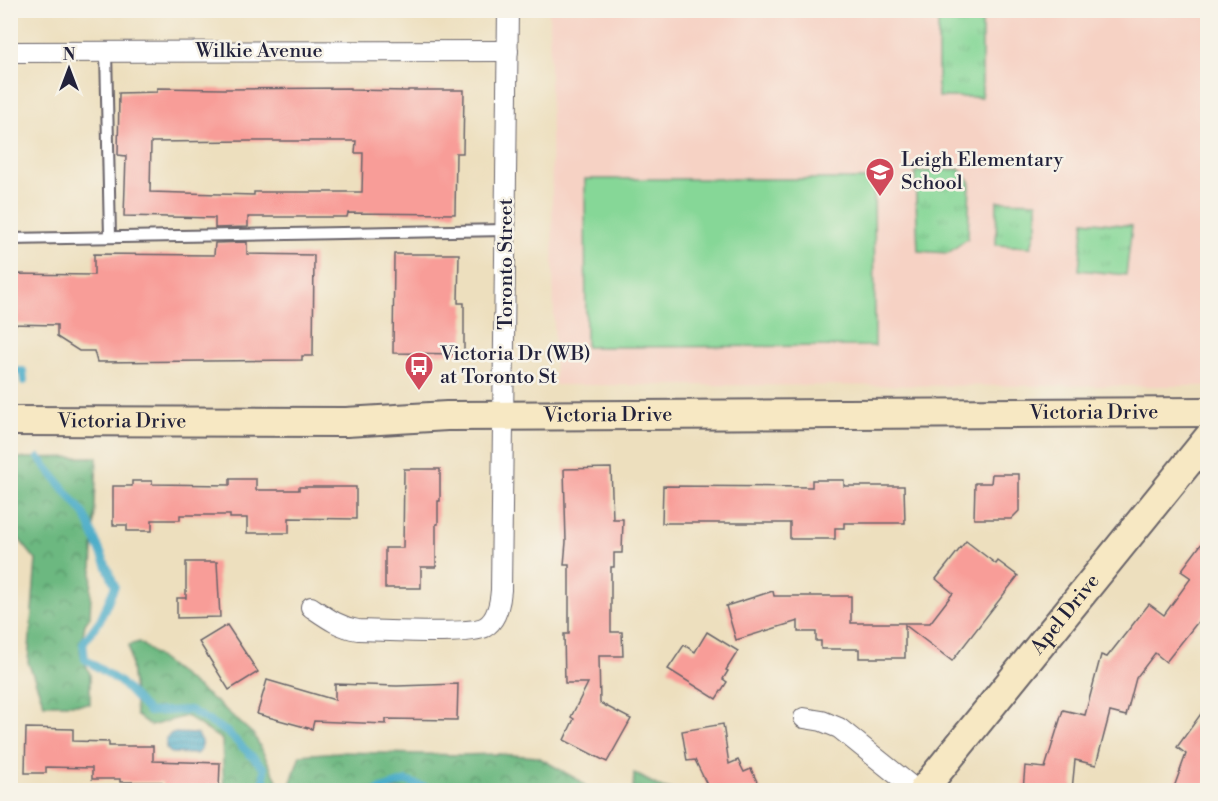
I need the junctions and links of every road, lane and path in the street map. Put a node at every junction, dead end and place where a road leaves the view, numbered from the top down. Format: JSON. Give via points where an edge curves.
{"nodes":[{"id":1,"x":508,"y":10,"type":"edge"},
{"id":2,"x":106,"y":51,"type":"junction"},
{"id":3,"x":508,"y":51,"type":"junction"},
{"id":4,"x":10,"y":52,"type":"edge"},
{"id":5,"x":506,"y":230,"type":"junction"},
{"id":6,"x":110,"y":237,"type":"junction"},
{"id":7,"x":10,"y":239,"type":"edge"},
{"id":8,"x":1208,"y":412,"type":"edge"},
{"id":9,"x":504,"y":415,"type":"junction"},
{"id":10,"x":10,"y":421,"type":"edge"},
{"id":11,"x":1208,"y":438,"type":"edge"},
{"id":12,"x":311,"y":607,"type":"dead end"},
{"id":13,"x":804,"y":718,"type":"dead end"},
{"id":14,"x":916,"y":790,"type":"edge"},
{"id":15,"x":924,"y":790,"type":"edge"}],
"edges":[{"from":1,"to":3,"type":"street","name":"Toronto Street"},
{"from":2,"to":3,"type":"street","name":"Wilkie Avenue"},
{"from":2,"to":4,"type":"street","name":"Wilkie Avenue"},
{"from":2,"to":6,"type":"lane"},
{"from":3,"to":5,"type":"street","name":"Toronto Street"},
{"from":5,"to":6,"type":"lane"},
{"from":5,"to":9,"type":"street","name":"Toronto Street"},
{"from":6,"to":7,"type":"lane"},
{"from":8,"to":9,"type":"main road","name":"Victoria Drive"},
{"from":9,"to":10,"type":"main road","name":"Victoria Drive","via":[[346,422]]},
{"from":9,"to":12,"type":"street","name":"Toronto Street","via":[[501,597],[490,623],[479,629],[455,631],[358,630],[332,623]]},
{"from":11,"to":15,"type":"main road","name":"Apel Drive"},
{"from":13,"to":14,"type":"street","via":[[839,728]]}]}
